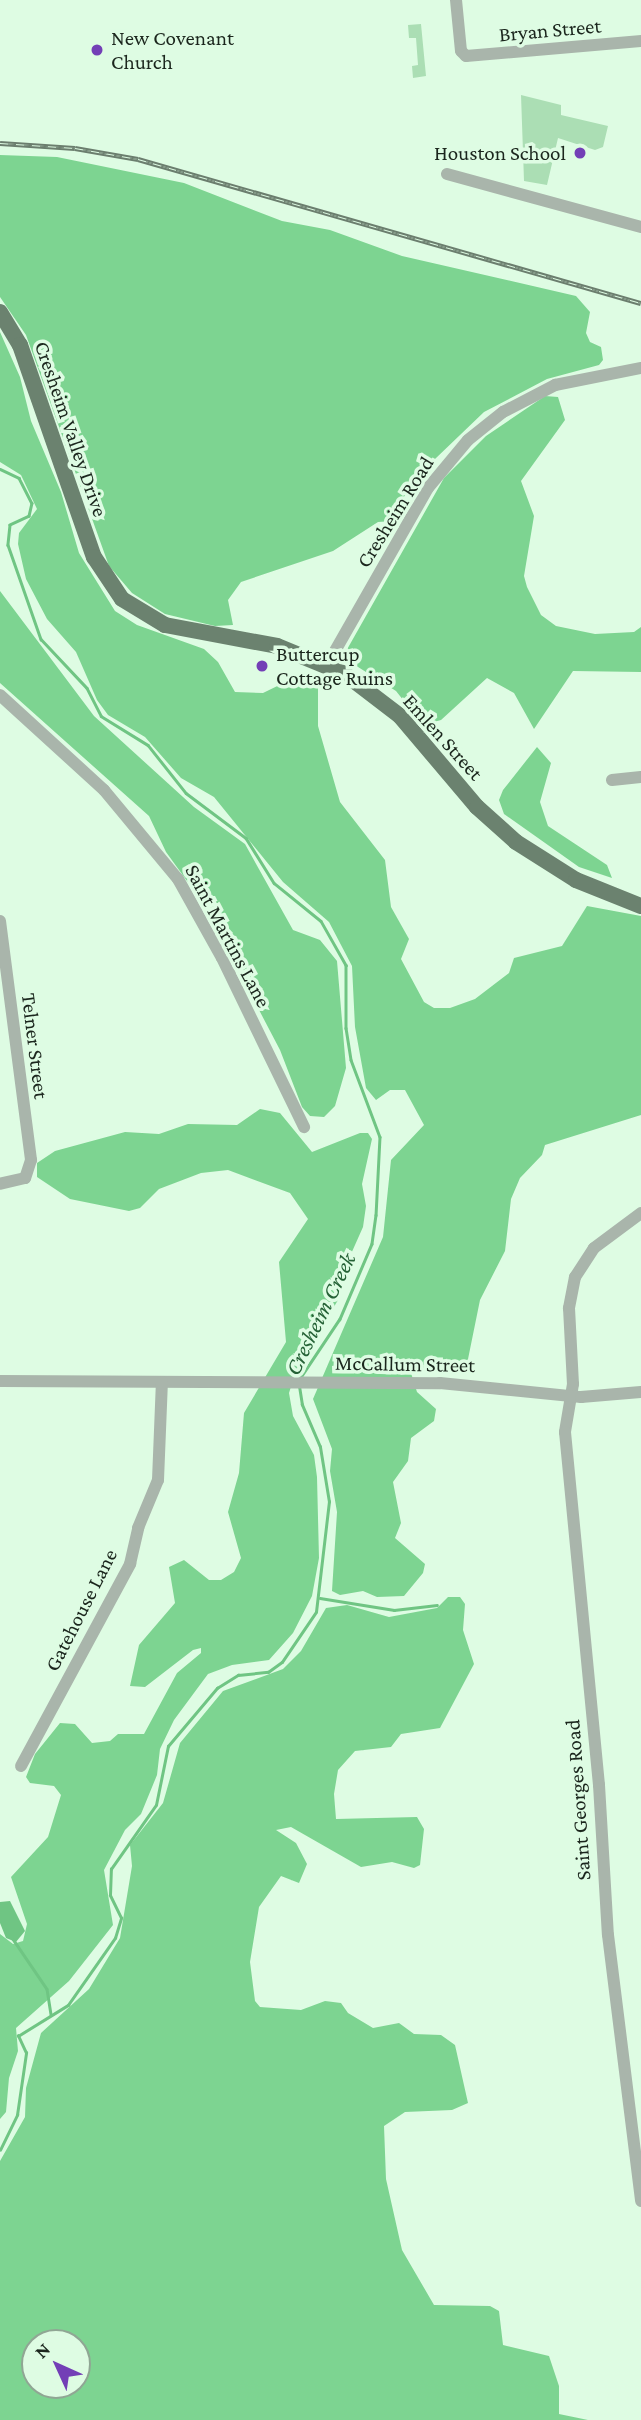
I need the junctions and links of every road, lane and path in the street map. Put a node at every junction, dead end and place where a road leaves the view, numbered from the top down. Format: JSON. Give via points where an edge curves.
{"nodes":[{"id":1,"x":456,"y":0,"type":"edge"},
{"id":2,"x":641,"y":41,"type":"edge"},
{"id":3,"x":447,"y":174,"type":"dead end"},
{"id":4,"x":641,"y":227,"type":"edge"},
{"id":5,"x":0,"y":312,"type":"edge"},
{"id":6,"x":641,"y":368,"type":"edge"},
{"id":7,"x":97,"y":564,"type":"joint"},
{"id":8,"x":327,"y":665,"type":"junction"},
{"id":9,"x":0,"y":695,"type":"edge"},
{"id":10,"x":641,"y":777,"type":"edge"},
{"id":11,"x":612,"y":780,"type":"dead end"},
{"id":12,"x":641,"y":906,"type":"edge"},
{"id":13,"x":0,"y":921,"type":"edge"},
{"id":14,"x":304,"y":1128,"type":"dead end"},
{"id":15,"x":0,"y":1184,"type":"edge"},
{"id":16,"x":641,"y":1213,"type":"edge"},
{"id":17,"x":0,"y":1381,"type":"edge"},
{"id":18,"x":162,"y":1382,"type":"junction"},
{"id":19,"x":641,"y":1392,"type":"edge"},
{"id":20,"x":570,"y":1396,"type":"junction"},
{"id":21,"x":21,"y":1766,"type":"dead end"},
{"id":22,"x":641,"y":2201,"type":"edge"}],
"edges":[{"from":1,"to":2,"type":"street","name":"Bryan Street","via":[[463,55]]},
{"from":3,"to":4,"type":"street"},
{"from":5,"to":7,"type":"main road","name":"Cresheim Valley Drive","via":[[20,345]]},
{"from":6,"to":8,"type":"street","name":"Cresheim Road","via":[[555,386],[503,412],[468,440],[428,488]]},
{"from":7,"to":8,"type":"main road","name":"Emlen Street","via":[[122,599],[155,621],[266,643]]},
{"from":8,"to":12,"type":"main road","name":"Emlen Street","via":[[400,716],[477,807],[516,842],[576,880]]},
{"from":9,"to":14,"type":"street","name":"Saint Martins Lane","via":[[104,790],[178,879],[222,958]]},
{"from":10,"to":11,"type":"street"},
{"from":13,"to":15,"type":"street","name":"Telner Street","via":[[30,1160],[27,1175]]},
{"from":16,"to":20,"type":"street","name":"Saint Georges Road","via":[[594,1248],[575,1277],[569,1308]]},
{"from":17,"to":18,"type":"street","name":"McCallum Street"},
{"from":18,"to":20,"type":"street","name":"McCallum Street","via":[[440,1383]]},
{"from":18,"to":21,"type":"street","name":"Gatehouse Lane","via":[[158,1480],[138,1528],[130,1564]]},
{"from":19,"to":20,"type":"street","name":"McCallum Street"},
{"from":20,"to":22,"type":"street","name":"Saint Georges Road","via":[[565,1444],[599,1785],[603,1881]]}]}
